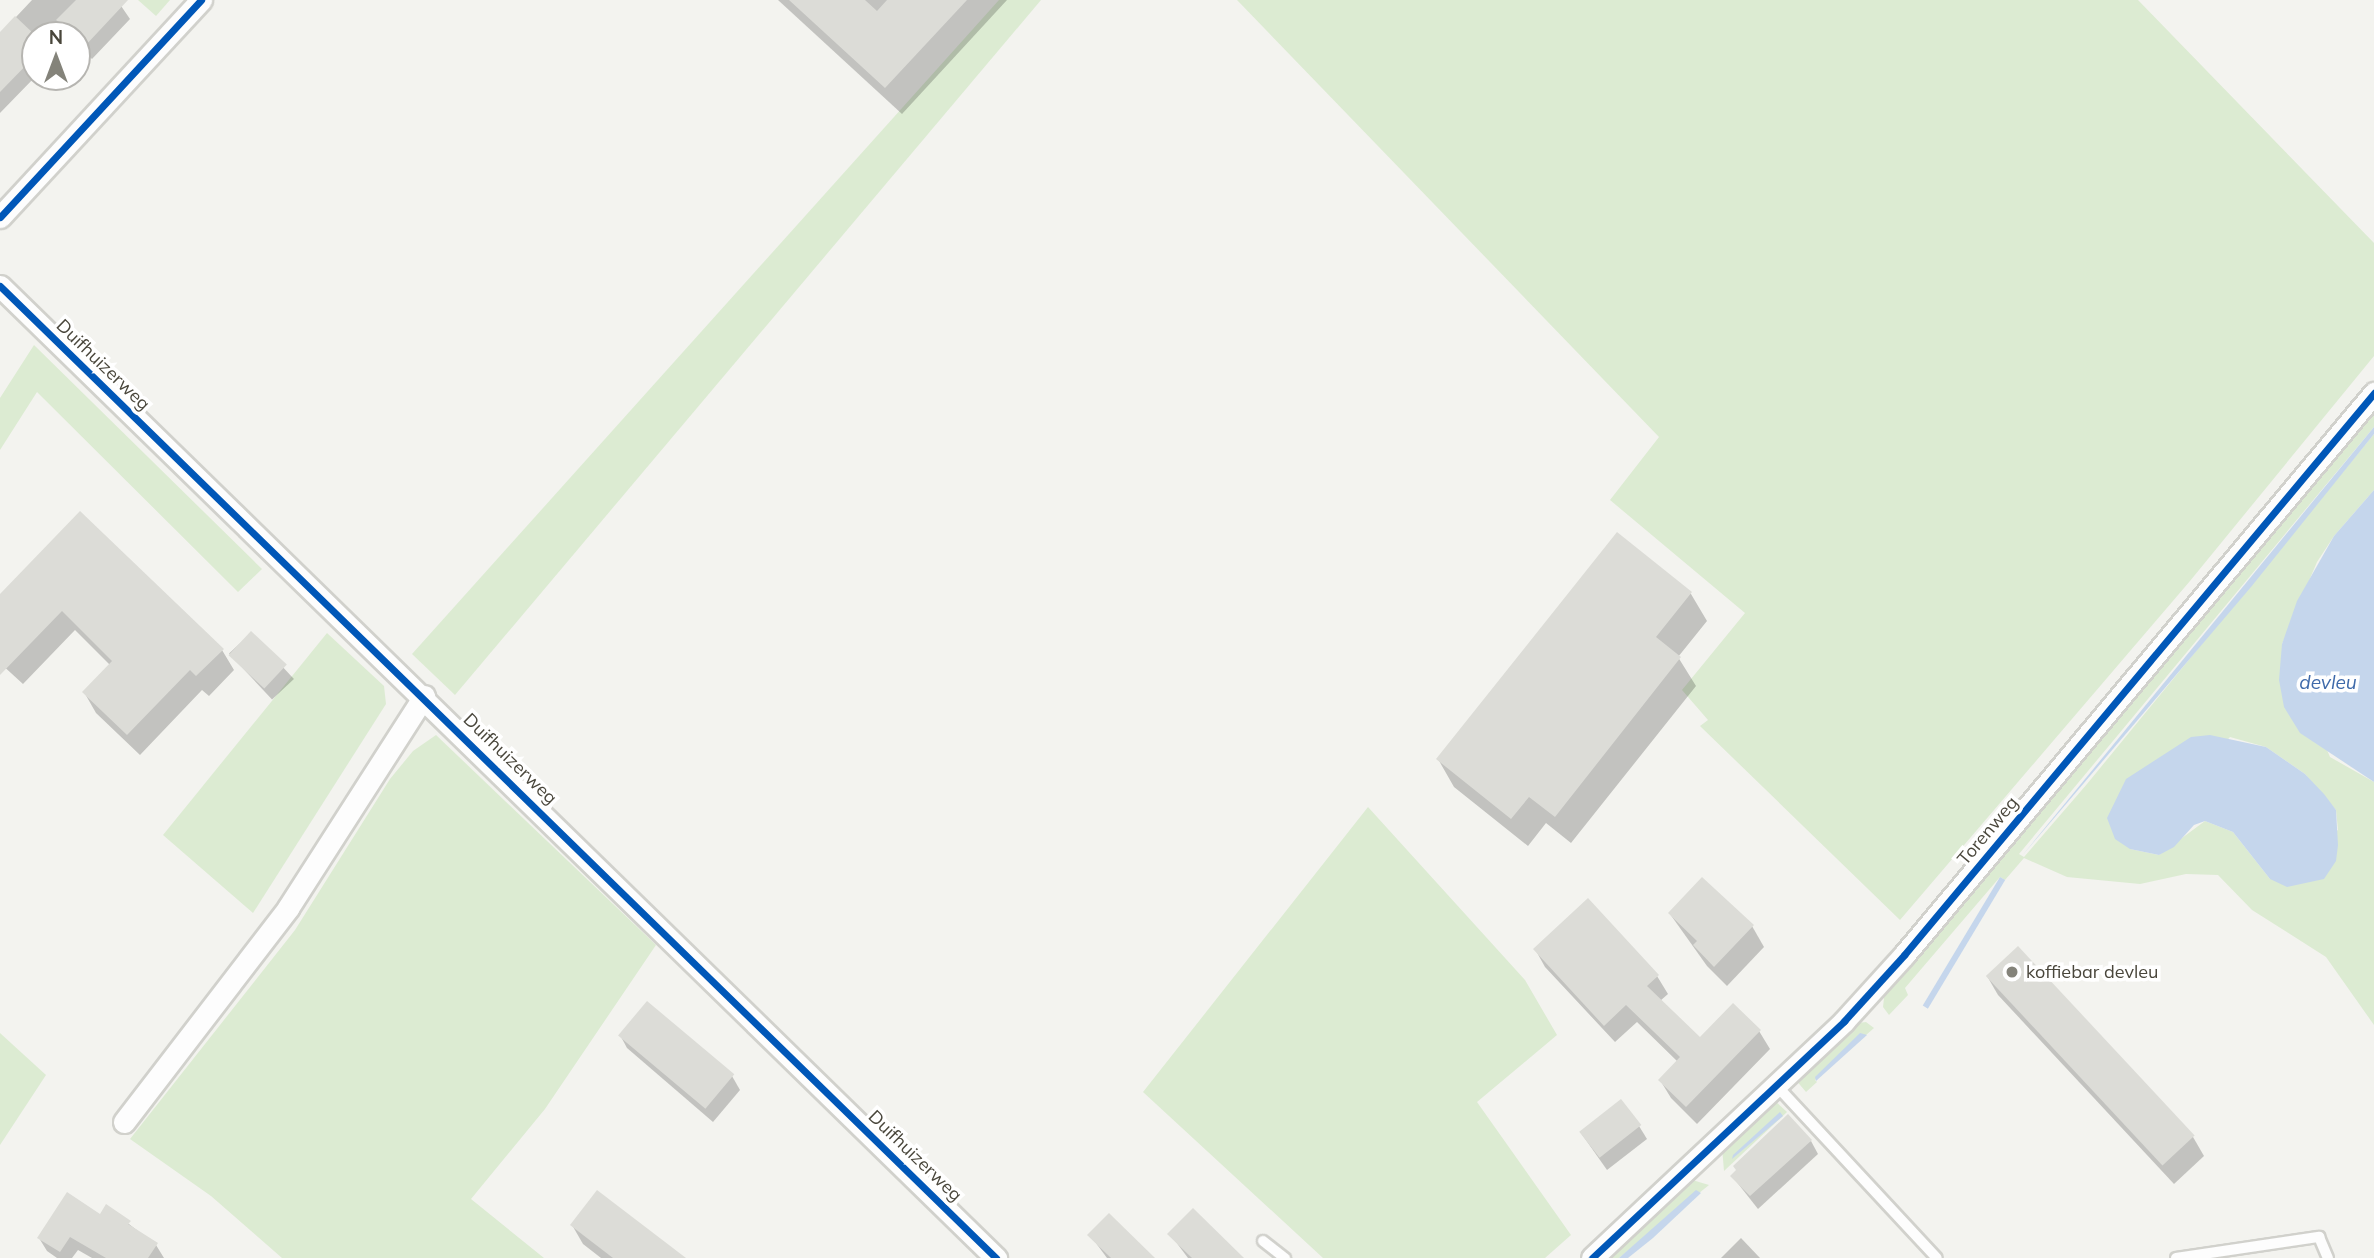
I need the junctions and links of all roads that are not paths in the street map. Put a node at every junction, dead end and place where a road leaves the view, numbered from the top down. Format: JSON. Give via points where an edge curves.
{"nodes":[{"id":1,"x":201,"y":0,"type":"edge"},
{"id":2,"x":0,"y":216,"type":"edge"},
{"id":3,"x":0,"y":286,"type":"edge"},
{"id":4,"x":2374,"y":393,"type":"edge"},
{"id":5,"x":424,"y":696,"type":"junction"},
{"id":6,"x":1776,"y":1085,"type":"junction"},
{"id":7,"x":124,"y":1122,"type":"dead end"},
{"id":8,"x":1263,"y":1241,"type":"dead end"},
{"id":9,"x":996,"y":1258,"type":"edge"},
{"id":10,"x":1285,"y":1258,"type":"edge"},
{"id":11,"x":1592,"y":1258,"type":"edge"},
{"id":12,"x":1937,"y":1258,"type":"edge"},
{"id":13,"x":2176,"y":1258,"type":"edge"},
{"id":14,"x":2328,"y":1258,"type":"edge"}],
"edges":[{"from":1,"to":2,"type":"street"},
{"from":3,"to":5,"type":"street","name":"Duifhuizerweg"},
{"from":4,"to":6,"type":"street","name":"Torenweg","via":[[1904,955],[1844,1021]]},
{"from":5,"to":7,"type":"street","via":[[288,908]]},
{"from":5,"to":9,"type":"street","name":"Duifhuizerweg"},
{"from":6,"to":11,"type":"street","name":"Torenweg"},
{"from":6,"to":12,"type":"lane"},
{"from":8,"to":10,"type":"lane"},
{"from":13,"to":14,"type":"lane","via":[[2319,1237]]}]}
